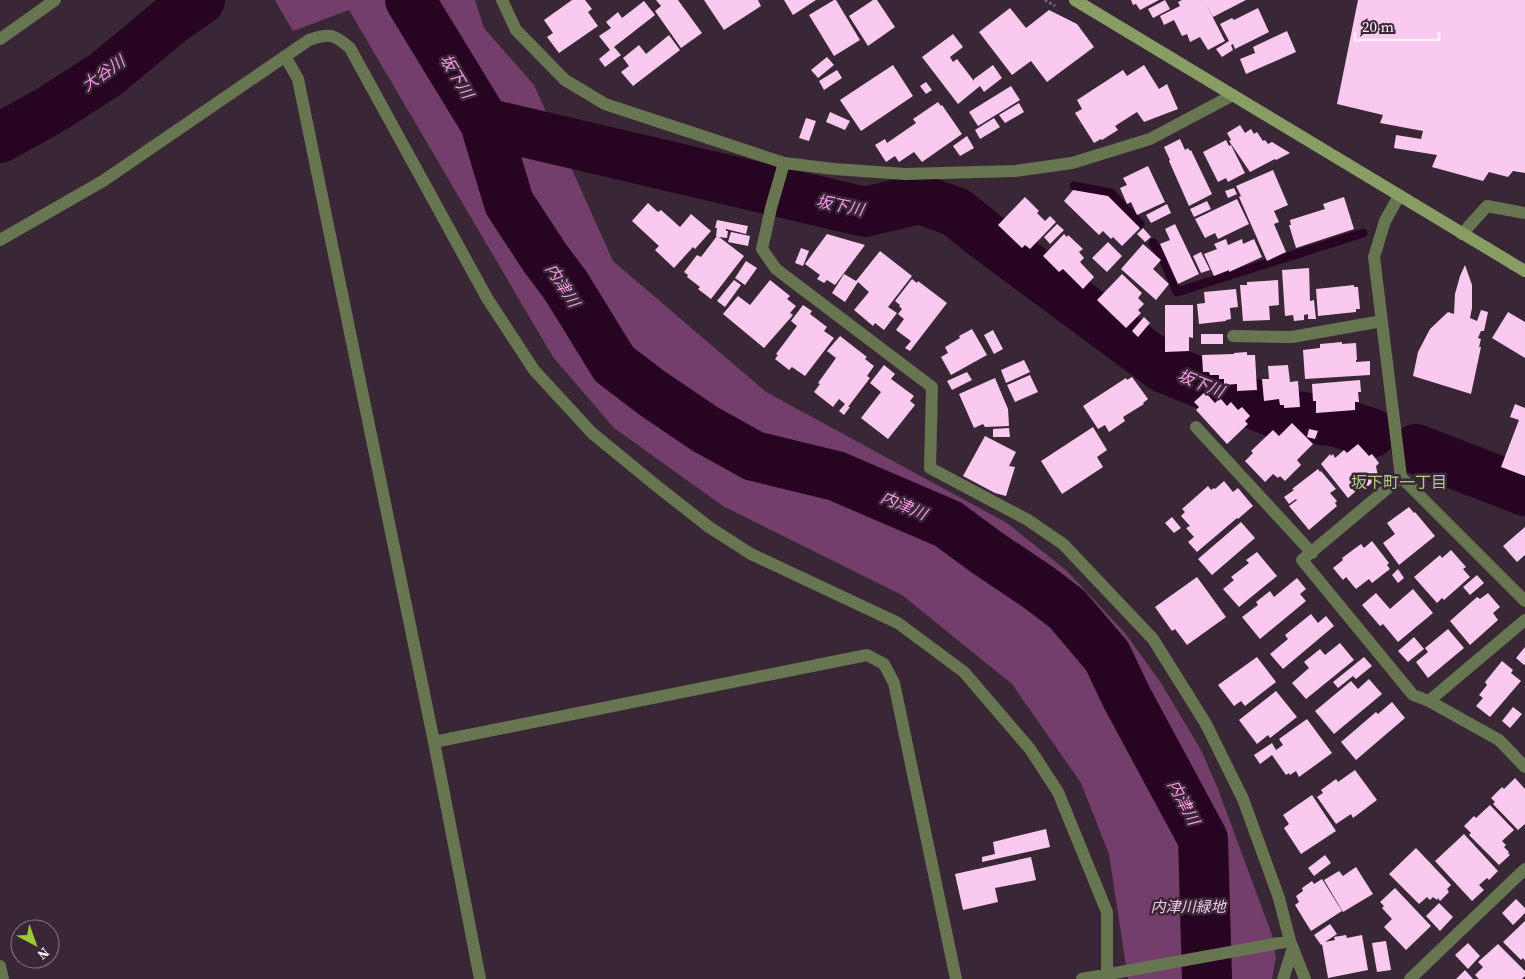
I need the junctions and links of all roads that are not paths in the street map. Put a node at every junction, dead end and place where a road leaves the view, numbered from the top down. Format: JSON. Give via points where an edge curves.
{"nodes":[{"id":1,"x":55,"y":0,"type":"edge"},
{"id":2,"x":502,"y":0,"type":"edge"},
{"id":3,"x":1075,"y":0,"type":"edge"},
{"id":4,"x":0,"y":40,"type":"edge"},
{"id":5,"x":285,"y":56,"type":"junction"},
{"id":6,"x":1233,"y":95,"type":"junction"},
{"id":7,"x":783,"y":168,"type":"junction"},
{"id":8,"x":1399,"y":196,"type":"junction"},
{"id":9,"x":1525,"y":213,"type":"edge"},
{"id":10,"x":1462,"y":234,"type":"junction"},
{"id":11,"x":0,"y":240,"type":"edge"},
{"id":12,"x":1525,"y":271,"type":"edge"},
{"id":13,"x":1382,"y":321,"type":"junction"},
{"id":14,"x":1233,"y":336,"type":"dead end"},
{"id":15,"x":1196,"y":427,"type":"dead end"},
{"id":16,"x":1401,"y":477,"type":"junction"},
{"id":17,"x":1312,"y":553,"type":"junction"},
{"id":18,"x":1525,"y":601,"type":"edge"},
{"id":19,"x":1525,"y":620,"type":"edge"},
{"id":20,"x":1429,"y":701,"type":"junction"},
{"id":21,"x":434,"y":742,"type":"junction"},
{"id":22,"x":1525,"y":767,"type":"edge"},
{"id":23,"x":1525,"y":869,"type":"edge"},
{"id":24,"x":1291,"y":944,"type":"junction"},
{"id":25,"x":0,"y":966,"type":"edge"},
{"id":26,"x":1108,"y":977,"type":"edge"},
{"id":27,"x":2,"y":979,"type":"edge"},
{"id":28,"x":480,"y":979,"type":"edge"},
{"id":29,"x":956,"y":979,"type":"edge"},
{"id":30,"x":1082,"y":979,"type":"edge"},
{"id":31,"x":1282,"y":979,"type":"edge"},
{"id":32,"x":1305,"y":979,"type":"edge"},
{"id":33,"x":1410,"y":979,"type":"edge"}],
"edges":[{"from":1,"to":4,"type":"street"},
{"from":2,"to":7,"type":"street","via":[[516,30],[565,80],[606,104]]},
{"from":3,"to":6,"type":"street"},
{"from":5,"to":11,"type":"street","via":[[103,181]]},
{"from":5,"to":21,"type":"street","via":[[298,79]]},
{"from":5,"to":26,"type":"street","via":[[309,40],[324,35],[338,37],[350,48],[487,298],[534,370],[592,433],[702,521],[751,554],[898,623],[964,672],[1030,749],[1058,792],[1107,912]]},
{"from":6,"to":7,"type":"street","via":[[1150,139],[1072,163],[1015,172],[905,174]]},
{"from":6,"to":8,"type":"street"},
{"from":7,"to":24,"type":"street","via":[[762,249],[776,269],[932,387],[930,468],[1028,520],[1063,544],[1153,638],[1206,724],[1243,799],[1279,898]]},
{"from":8,"to":10,"type":"street"},
{"from":8,"to":13,"type":"street","via":[[1385,221],[1374,257]]},
{"from":9,"to":10,"type":"street","via":[[1486,206]]},
{"from":10,"to":12,"type":"street"},
{"from":13,"to":14,"type":"street","via":[[1292,337]]},
{"from":13,"to":16,"type":"street"},
{"from":15,"to":17,"type":"street"},
{"from":16,"to":17,"type":"street"},
{"from":16,"to":18,"type":"street"},
{"from":17,"to":20,"type":"street","via":[[1302,560],[1414,695]]},
{"from":19,"to":20,"type":"street"},
{"from":20,"to":22,"type":"street","via":[[1499,740]]},
{"from":21,"to":28,"type":"street"},
{"from":21,"to":29,"type":"street","via":[[867,655],[884,664],[894,683]]},
{"from":23,"to":33,"type":"street"},
{"from":24,"to":26,"type":"street"},
{"from":24,"to":31,"type":"street"},
{"from":24,"to":32,"type":"street"},
{"from":25,"to":27,"type":"street"},
{"from":26,"to":30,"type":"street"}]}
